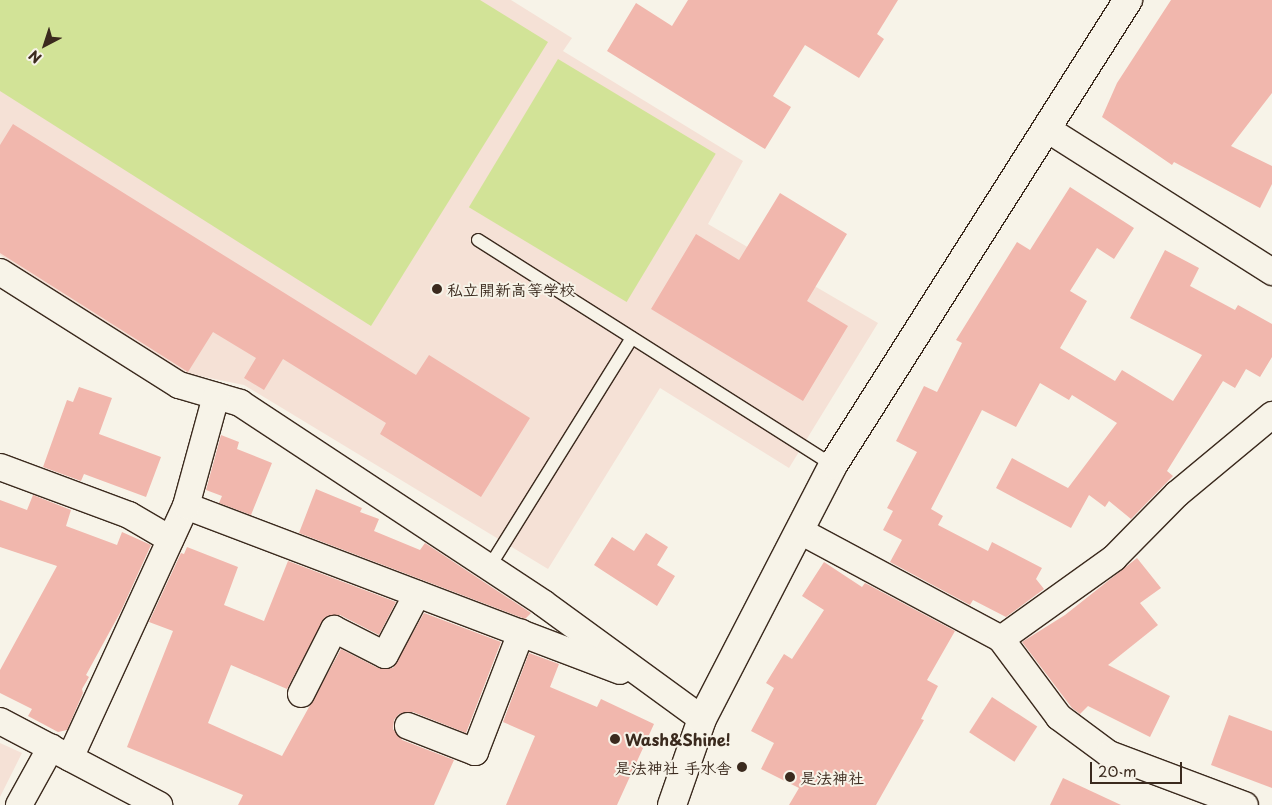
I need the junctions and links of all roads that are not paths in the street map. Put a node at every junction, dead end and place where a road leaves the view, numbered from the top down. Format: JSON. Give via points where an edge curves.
{"nodes":[{"id":1,"x":1128,"y":0,"type":"edge"},
{"id":2,"x":1047,"y":129,"type":"junction"},
{"id":3,"x":478,"y":240,"type":"dead end"},
{"id":4,"x":0,"y":272,"type":"edge"},
{"id":5,"x":1272,"y":272,"type":"edge"},
{"id":6,"x":632,"y":338,"type":"junction"},
{"id":7,"x":216,"y":396,"type":"junction"},
{"id":8,"x":1272,"y":414,"type":"edge"},
{"id":9,"x":833,"y":465,"type":"junction"},
{"id":10,"x":0,"y":467,"type":"edge"},
{"id":11,"x":186,"y":506,"type":"junction"},
{"id":12,"x":800,"y":531,"type":"junction"},
{"id":13,"x":170,"y":539,"type":"junction"},
{"id":14,"x":488,"y":569,"type":"junction"},
{"id":15,"x":416,"y":594,"type":"junction"},
{"id":16,"x":521,"y":633,"type":"junction"},
{"id":17,"x":1000,"y":639,"type":"junction"},
{"id":18,"x":651,"y":682,"type":"junction"},
{"id":19,"x":301,"y":694,"type":"dead end"},
{"id":20,"x":702,"y":719,"type":"junction"},
{"id":21,"x":0,"y":721,"type":"edge"},
{"id":22,"x":408,"y":726,"type":"dead end"},
{"id":23,"x":60,"y":753,"type":"junction"},
{"id":24,"x":19,"y":805,"type":"edge"},
{"id":25,"x":159,"y":805,"type":"edge"},
{"id":26,"x":672,"y":805,"type":"edge"},
{"id":27,"x":1245,"y":805,"type":"edge"}],
"edges":[{"from":1,"to":2,"type":"street"},
{"from":2,"to":5,"type":"street"},
{"from":2,"to":9,"type":"street"},
{"from":3,"to":6,"type":"lane"},
{"from":4,"to":7,"type":"street","via":[[179,385]]},
{"from":6,"to":9,"type":"lane"},
{"from":6,"to":14,"type":"lane"},
{"from":7,"to":11,"type":"street"},
{"from":7,"to":14,"type":"street","via":[[240,403]]},
{"from":8,"to":17,"type":"street","via":[[1177,494],[1114,558]]},
{"from":9,"to":12,"type":"street"},
{"from":10,"to":13,"type":"street","via":[[129,514]]},
{"from":11,"to":13,"type":"street"},
{"from":11,"to":15,"type":"street"},
{"from":12,"to":17,"type":"street"},
{"from":12,"to":20,"type":"street"},
{"from":13,"to":23,"type":"street"},
{"from":14,"to":18,"type":"street","via":[[543,603]]},
{"from":15,"to":16,"type":"street"},
{"from":15,"to":19,"type":"street","via":[[385,655],[334,629]]},
{"from":16,"to":18,"type":"street"},
{"from":16,"to":22,"type":"street","via":[[475,752]]},
{"from":17,"to":27,"type":"street","via":[[1059,717],[1109,754]]},
{"from":18,"to":20,"type":"street"},
{"from":20,"to":26,"type":"street"},
{"from":21,"to":23,"type":"street"},
{"from":23,"to":24,"type":"street"},
{"from":23,"to":25,"type":"street"}]}
